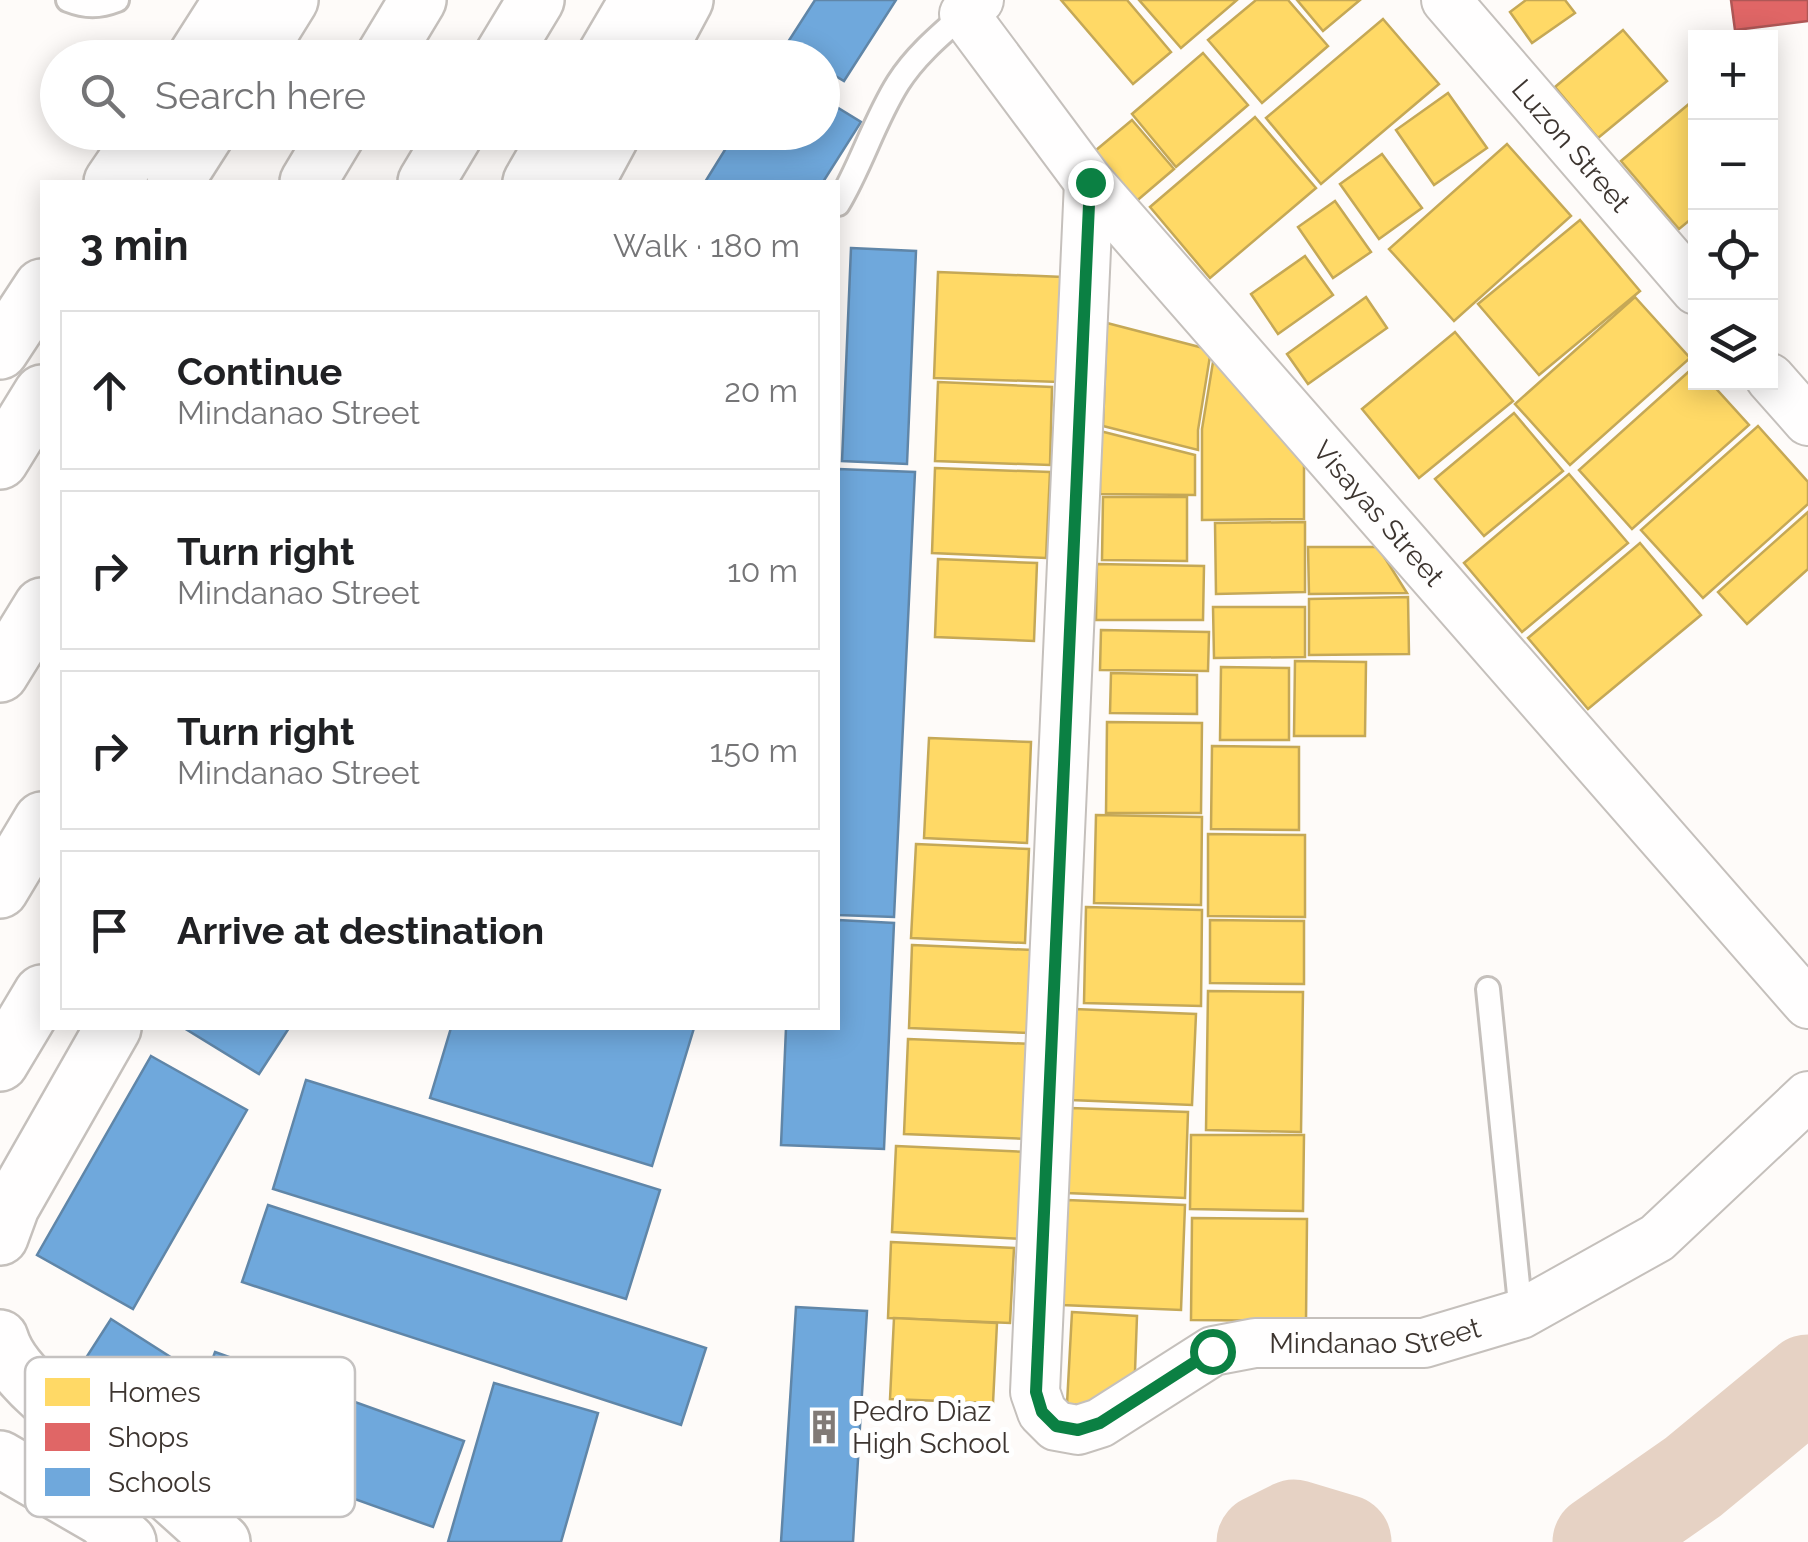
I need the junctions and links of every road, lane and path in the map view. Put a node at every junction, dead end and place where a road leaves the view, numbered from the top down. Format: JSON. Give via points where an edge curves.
{"nodes":[{"id":1,"x":68,"y":0,"type":"edge"},
{"id":2,"x":117,"y":0,"type":"edge"},
{"id":3,"x":232,"y":0,"type":"edge"},
{"id":4,"x":270,"y":0,"type":"edge"},
{"id":5,"x":290,"y":0,"type":"edge"},
{"id":6,"x":418,"y":0,"type":"edge"},
{"id":7,"x":536,"y":0,"type":"edge"},
{"id":8,"x":638,"y":0,"type":"edge"},
{"id":9,"x":685,"y":0,"type":"edge"},
{"id":10,"x":1446,"y":0,"type":"edge"},
{"id":11,"x":972,"y":7,"type":"edge"},
{"id":12,"x":206,"y":40,"type":"edge"},
{"id":13,"x":244,"y":40,"type":"edge"},
{"id":14,"x":265,"y":40,"type":"edge"},
{"id":15,"x":395,"y":40,"type":"edge"},
{"id":16,"x":512,"y":40,"type":"edge"},
{"id":17,"x":615,"y":40,"type":"edge"},
{"id":18,"x":664,"y":40,"type":"edge"},
{"id":19,"x":134,"y":150,"type":"edge"},
{"id":20,"x":174,"y":150,"type":"edge"},
{"id":21,"x":196,"y":150,"type":"edge"},
{"id":22,"x":327,"y":150,"type":"edge"},
{"id":23,"x":445,"y":150,"type":"edge"},
{"id":24,"x":550,"y":150,"type":"edge"},
{"id":25,"x":603,"y":150,"type":"edge"},
{"id":26,"x":113,"y":180,"type":"edge"},
{"id":27,"x":155,"y":180,"type":"edge"},
{"id":28,"x":177,"y":180,"type":"edge"},
{"id":29,"x":309,"y":180,"type":"edge"},
{"id":30,"x":427,"y":180,"type":"edge"},
{"id":31,"x":532,"y":180,"type":"edge"},
{"id":32,"x":587,"y":180,"type":"edge"},
{"id":33,"x":1090,"y":182,"type":"junction"},
{"id":34,"x":840,"y":200,"type":"edge"},
{"id":35,"x":1688,"y":281,"type":"edge"},
{"id":36,"x":40,"y":290,"type":"edge"},
{"id":37,"x":0,"y":351,"type":"edge"},
{"id":38,"x":40,"y":361,"type":"edge"},
{"id":39,"x":1778,"y":387,"type":"edge"},
{"id":40,"x":40,"y":397,"type":"edge"},
{"id":41,"x":1808,"y":421,"type":"edge"},
{"id":42,"x":0,"y":424,"type":"edge"},
{"id":43,"x":0,"y":461,"type":"edge"},
{"id":44,"x":40,"y":609,"type":"edge"},
{"id":45,"x":0,"y":674,"type":"edge"},
{"id":46,"x":40,"y":823,"type":"edge"},
{"id":47,"x":0,"y":890,"type":"edge"},
{"id":48,"x":1488,"y":989,"type":"dead end"},
{"id":49,"x":40,"y":996,"type":"edge"},
{"id":50,"x":1808,"y":1004,"type":"edge"},
{"id":51,"x":112,"y":1030,"type":"edge"},
{"id":52,"x":0,"y":1063,"type":"edge"},
{"id":53,"x":1808,"y":1096,"type":"edge"},
{"id":54,"x":0,"y":1237,"type":"edge"},
{"id":55,"x":1522,"y":1314,"type":"junction"},
{"id":56,"x":0,"y":1338,"type":"edge"},
{"id":57,"x":25,"y":1379,"type":"edge"},
{"id":58,"x":0,"y":1458,"type":"edge"},
{"id":59,"x":25,"y":1473,"type":"edge"},
{"id":60,"x":100,"y":1517,"type":"edge"},
{"id":61,"x":194,"y":1517,"type":"edge"},
{"id":62,"x":128,"y":1542,"type":"edge"},
{"id":63,"x":222,"y":1542,"type":"edge"}],
"edges":[{"from":1,"to":2,"type":"lane","via":[[99,6]]},
{"from":3,"to":12,"type":"highway"},
{"from":4,"to":13,"type":"highway"},
{"from":5,"to":14,"type":"highway"},
{"from":6,"to":15,"type":"highway"},
{"from":7,"to":16,"type":"highway"},
{"from":8,"to":17,"type":"highway"},
{"from":9,"to":18,"type":"highway"},
{"from":10,"to":35,"type":"street","name":"Luzon Street"},
{"from":11,"to":33,"type":"street","name":"Visayas Street"},
{"from":11,"to":34,"type":"lane","via":[[900,80]]},
{"from":19,"to":26,"type":"highway"},
{"from":20,"to":27,"type":"highway"},
{"from":21,"to":28,"type":"highway"},
{"from":22,"to":29,"type":"highway"},
{"from":23,"to":30,"type":"highway"},
{"from":24,"to":31,"type":"highway"},
{"from":25,"to":32,"type":"highway"},
{"from":33,"to":50,"type":"street","name":"Visayas Street"},
{"from":33,"to":55,"type":"street","name":"Mindanao Street","via":[[1036,1372],[1042,1412],[1056,1426],[1078,1430],[1100,1423],[1212,1351],[1255,1343],[1424,1343]]},
{"from":36,"to":37,"type":"highway"},
{"from":38,"to":42,"type":"highway"},
{"from":39,"to":41,"type":"street"},
{"from":40,"to":43,"type":"highway"},
{"from":44,"to":45,"type":"highway"},
{"from":46,"to":47,"type":"highway"},
{"from":48,"to":55,"type":"lane"},
{"from":49,"to":52,"type":"highway"},
{"from":51,"to":54,"type":"highway"},
{"from":53,"to":55,"type":"street","name":"Mindanao Street","via":[[1657,1238]]},
{"from":56,"to":57,"type":"highway"},
{"from":58,"to":59,"type":"highway"},
{"from":60,"to":62,"type":"highway"},
{"from":61,"to":63,"type":"highway"}]}
